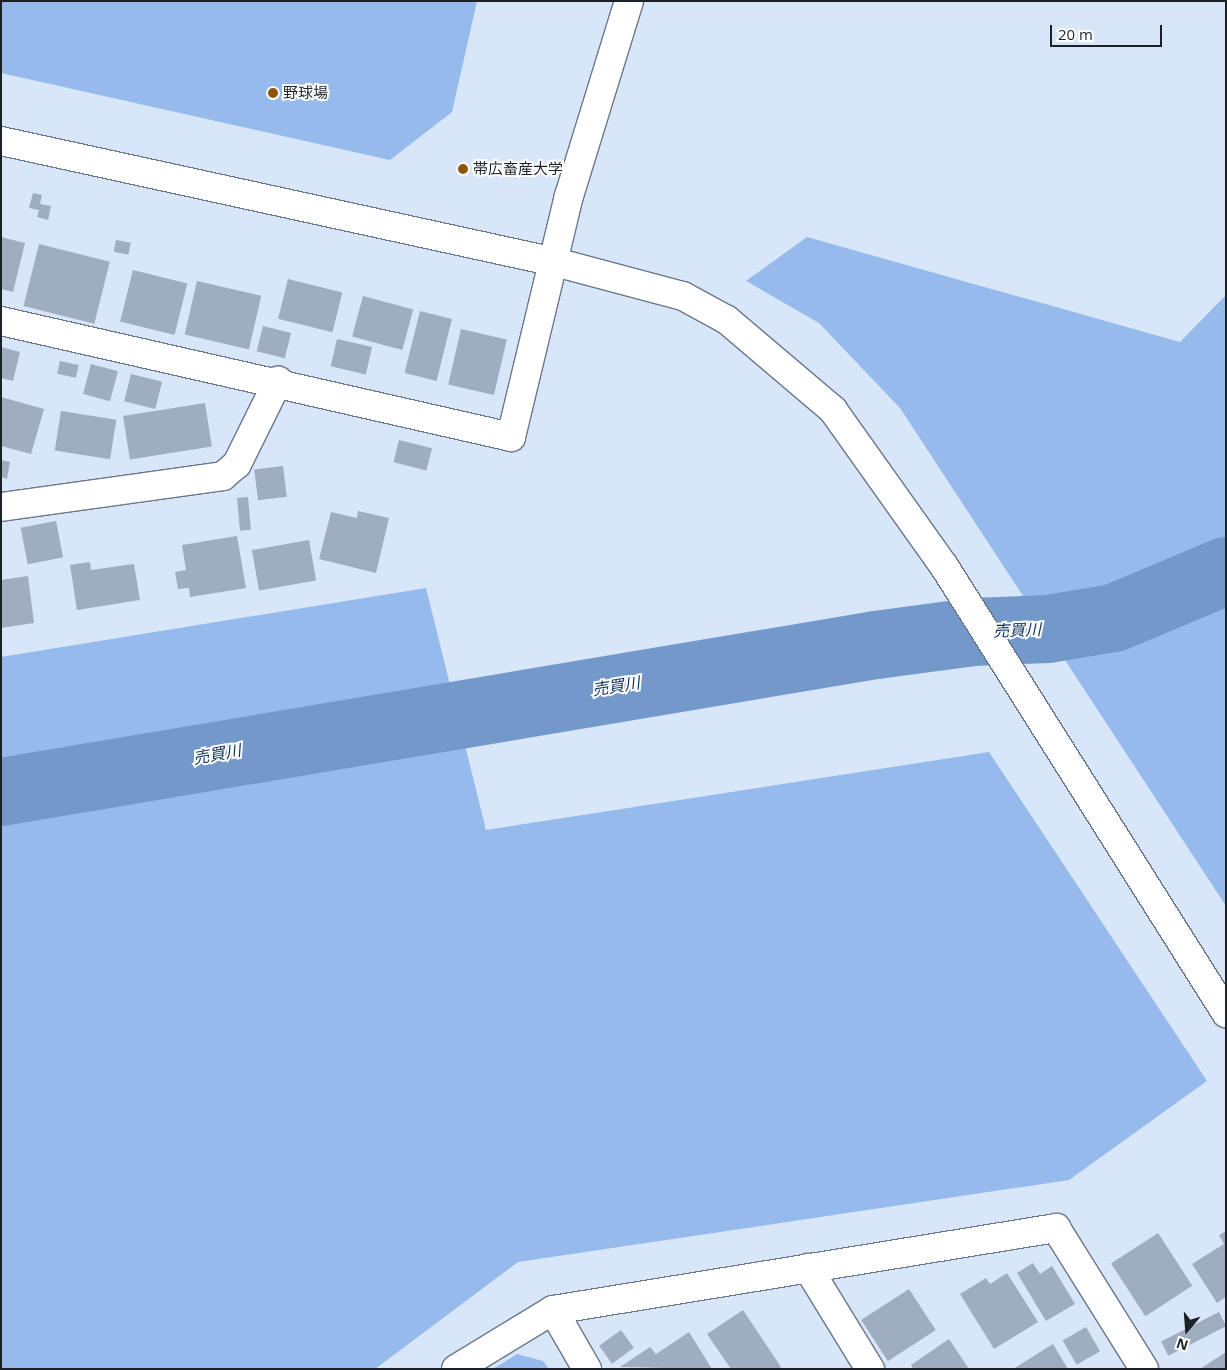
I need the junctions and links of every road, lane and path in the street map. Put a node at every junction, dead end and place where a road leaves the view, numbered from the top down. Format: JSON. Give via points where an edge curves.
{"nodes":[{"id":1,"x":629,"y":1,"type":"edge"},
{"id":2,"x":1,"y":141,"type":"edge"},
{"id":3,"x":555,"y":262,"type":"junction"},
{"id":4,"x":1,"y":321,"type":"edge"},
{"id":5,"x":278,"y":381,"type":"junction"},
{"id":6,"x":1,"y":507,"type":"edge"},
{"id":7,"x":1226,"y":1014,"type":"edge"},
{"id":8,"x":808,"y":1268,"type":"junction"},
{"id":9,"x":553,"y":1310,"type":"junction"},
{"id":10,"x":456,"y":1369,"type":"edge"},
{"id":11,"x":588,"y":1369,"type":"edge"},
{"id":12,"x":870,"y":1369,"type":"edge"},
{"id":13,"x":1144,"y":1369,"type":"edge"}],
"edges":[{"from":1,"to":3,"type":"street","via":[[569,196]]},
{"from":2,"to":3,"type":"street"},
{"from":3,"to":5,"type":"street","via":[[511,437]]},
{"from":3,"to":7,"type":"street","via":[[683,296],[726,320],[779,360],[833,410],[944,566]]},
{"from":4,"to":5,"type":"street"},
{"from":5,"to":6,"type":"street","via":[[237,464],[223,476]]},
{"from":8,"to":9,"type":"street"},
{"from":8,"to":12,"type":"street"},
{"from":8,"to":13,"type":"street","via":[[1056,1228]]},
{"from":9,"to":10,"type":"street"},
{"from":9,"to":11,"type":"street"}]}
